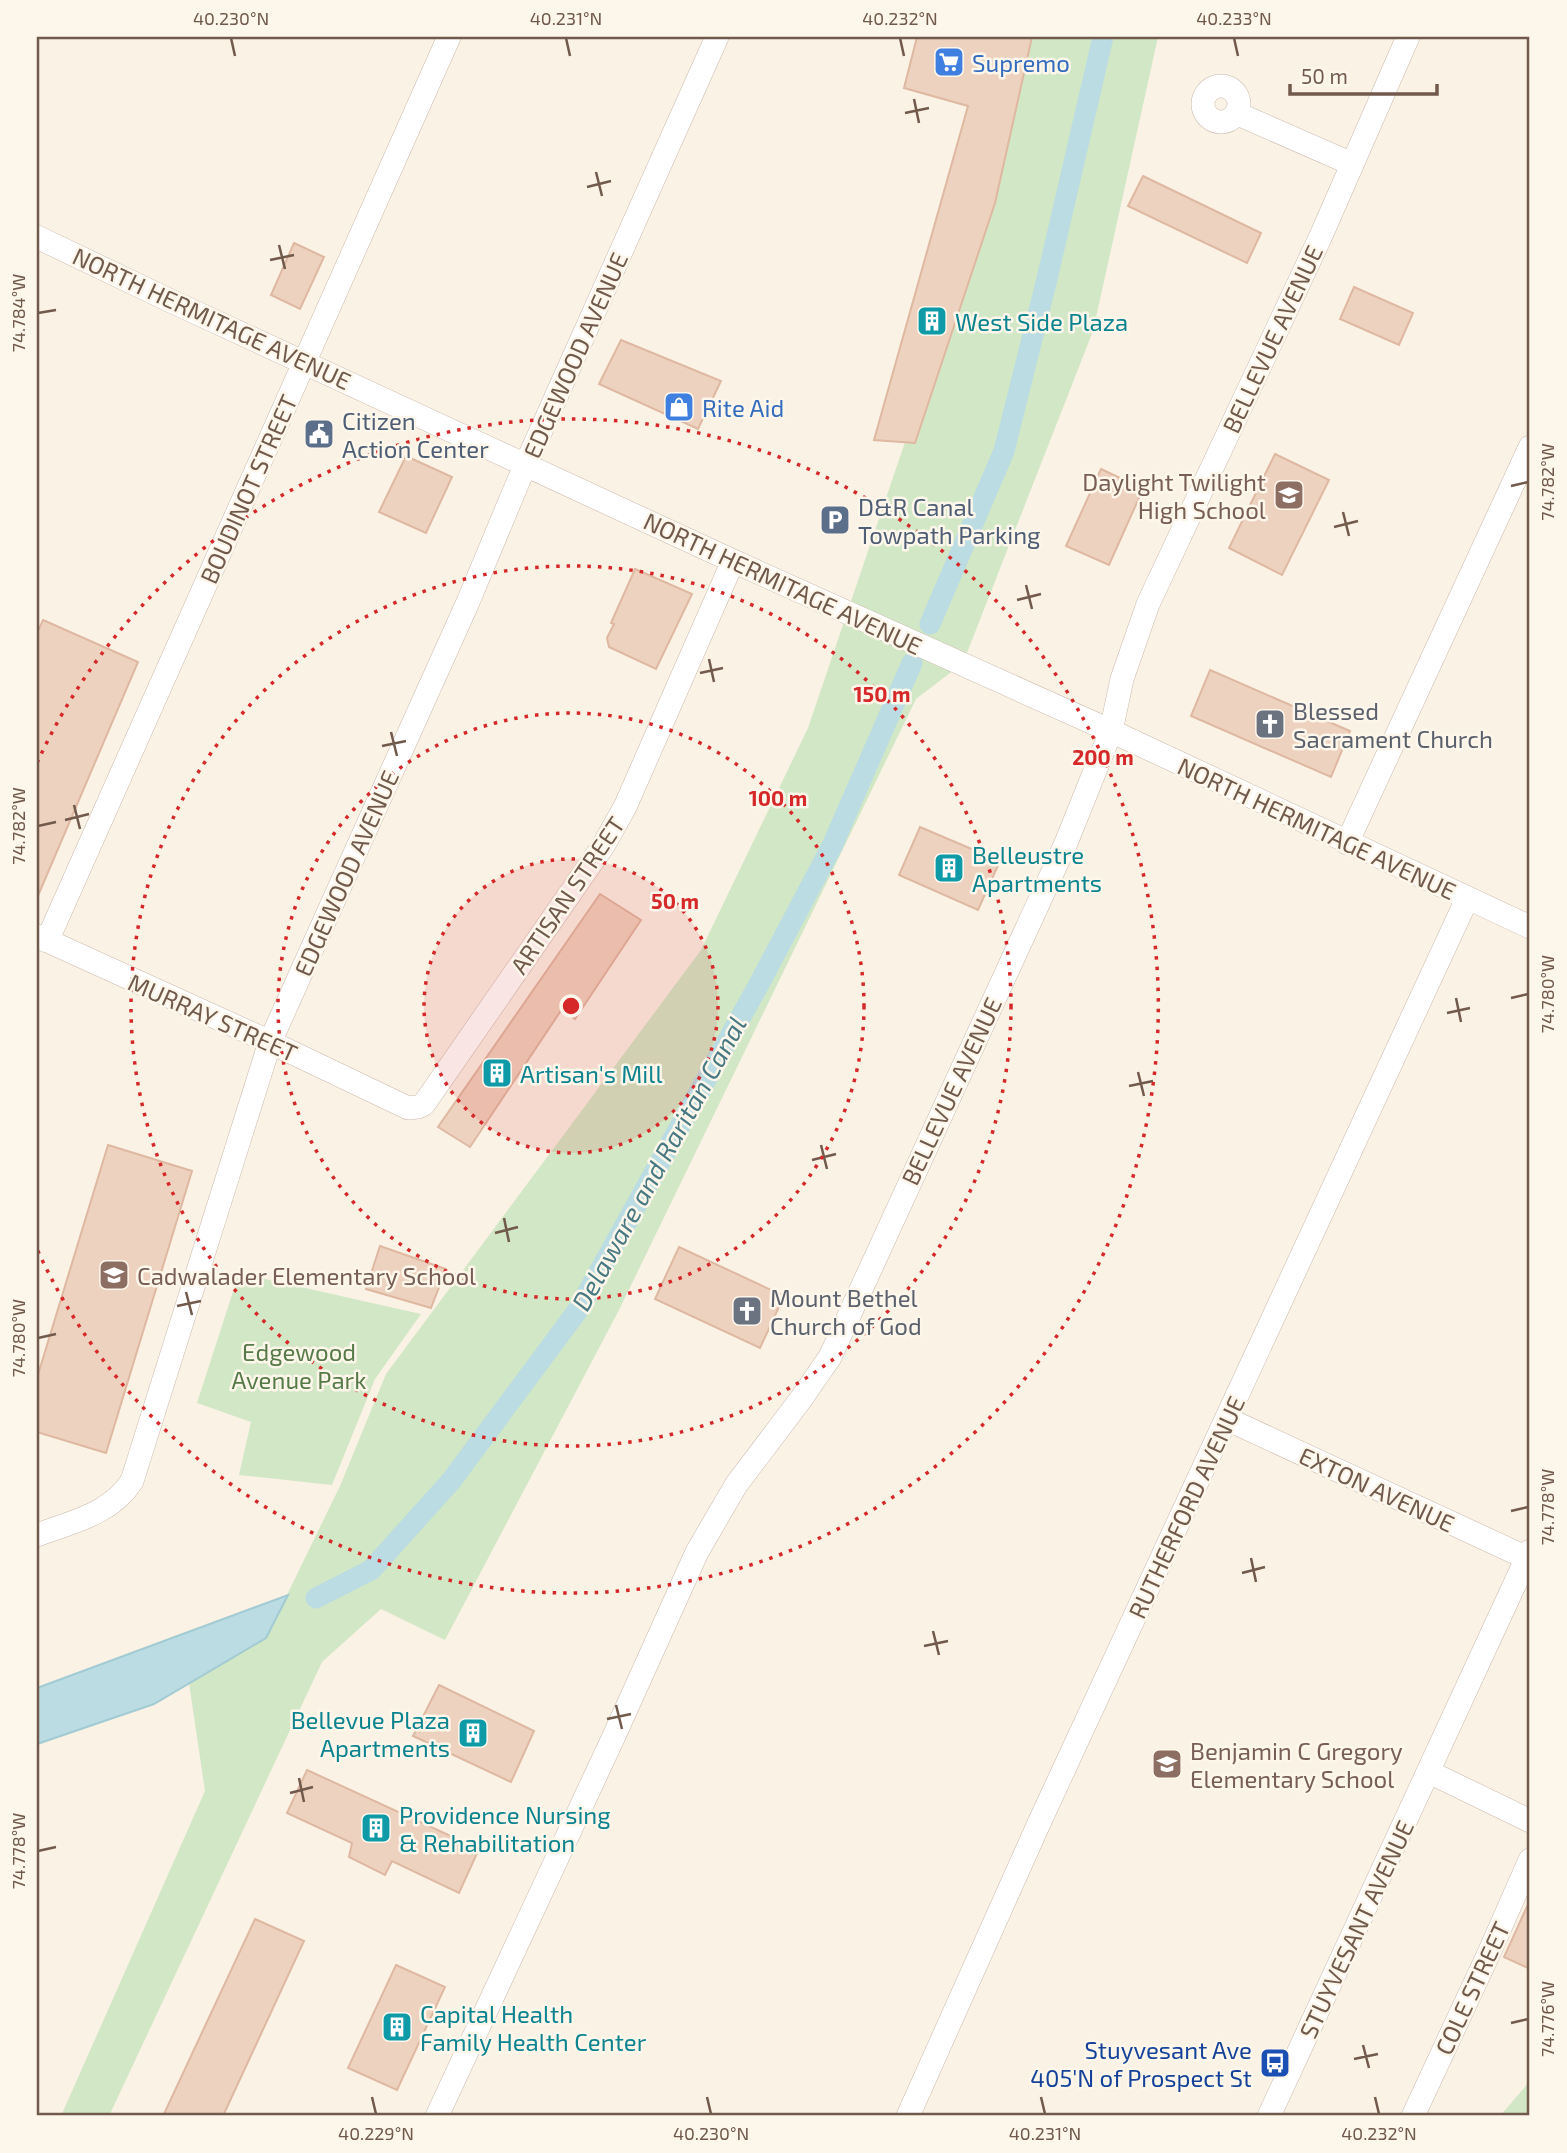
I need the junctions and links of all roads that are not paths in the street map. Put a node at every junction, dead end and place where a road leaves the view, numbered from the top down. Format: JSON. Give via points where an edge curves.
{"nodes":[{"id":1,"x":449,"y":37,"type":"edge"},
{"id":2,"x":717,"y":37,"type":"edge"},
{"id":3,"x":1408,"y":37,"type":"edge"},
{"id":4,"x":1238,"y":114,"type":"dead end"},
{"id":5,"x":1352,"y":164,"type":"junction"},
{"id":6,"x":37,"y":237,"type":"edge"},
{"id":7,"x":305,"y":362,"type":"junction"},
{"id":8,"x":1530,"y":447,"type":"edge"},
{"id":9,"x":526,"y":465,"type":"junction"},
{"id":10,"x":733,"y":561,"type":"junction"},
{"id":11,"x":1111,"y":731,"type":"junction"},
{"id":12,"x":1347,"y":844,"type":"junction"},
{"id":13,"x":1467,"y":899,"type":"junction"},
{"id":14,"x":1530,"y":928,"type":"edge"},
{"id":15,"x":42,"y":939,"type":"edge"},
{"id":16,"x":270,"y":1042,"type":"junction"},
{"id":17,"x":390,"y":1099,"type":"joint"},
{"id":18,"x":1227,"y":1419,"type":"junction"},
{"id":19,"x":37,"y":1535,"type":"edge"},
{"id":20,"x":1527,"y":1563,"type":"edge"},
{"id":21,"x":1429,"y":1772,"type":"junction"},
{"id":22,"x":1530,"y":1821,"type":"edge"},
{"id":23,"x":1530,"y":1860,"type":"edge"},
{"id":24,"x":437,"y":2116,"type":"edge"},
{"id":25,"x":908,"y":2116,"type":"edge"},
{"id":26,"x":1269,"y":2116,"type":"edge"},
{"id":27,"x":1413,"y":2116,"type":"edge"}],
"edges":[{"from":1,"to":7,"type":"street","name":"BOUDINOT STREET"},
{"from":2,"to":9,"type":"street","name":"EDGEWOOD AVENUE"},
{"from":3,"to":5,"type":"street","name":"BELLEVUE AVENUE"},
{"from":4,"to":5,"type":"street"},
{"from":5,"to":11,"type":"street","name":"BELLEVUE AVENUE","via":[[1148,604],[1122,679]]},
{"from":6,"to":7,"type":"street","name":"NORTH HERMITAGE AVENUE"},
{"from":7,"to":9,"type":"street","name":"NORTH HERMITAGE AVENUE"},
{"from":7,"to":15,"type":"street","name":"BOUDINOT STREET"},
{"from":8,"to":12,"type":"street"},
{"from":9,"to":10,"type":"street","name":"NORTH HERMITAGE AVENUE"},
{"from":9,"to":16,"type":"street","name":"EDGEWOOD AVENUE"},
{"from":10,"to":11,"type":"street","name":"NORTH HERMITAGE AVENUE"},
{"from":10,"to":17,"type":"street","name":"ARTISAN STREET","via":[[625,807],[603,846],[424,1104],[408,1108]]},
{"from":11,"to":12,"type":"street","name":"NORTH HERMITAGE AVENUE"},
{"from":11,"to":24,"type":"street","name":"BELLEVUE AVENUE","via":[[1066,843],[830,1357],[736,1485],[697,1552]]},
{"from":12,"to":13,"type":"street","name":"NORTH HERMITAGE AVENUE"},
{"from":13,"to":14,"type":"street","name":"NORTH HERMITAGE AVENUE"},
{"from":13,"to":18,"type":"street","name":"RUTHERFORD AVENUE"},
{"from":15,"to":16,"type":"street","name":"MURRAY STREET"},
{"from":16,"to":17,"type":"street","name":"MURRAY STREET"},
{"from":16,"to":19,"type":"street","name":"EDGEWOOD AVENUE","via":[[132,1481],[107,1508]]},
{"from":18,"to":20,"type":"street","name":"EXTON AVENUE"},
{"from":18,"to":25,"type":"street","name":"RUTHERFORD AVENUE"},
{"from":20,"to":21,"type":"street","name":"STUYVESANT AVENUE"},
{"from":21,"to":22,"type":"street"},
{"from":21,"to":26,"type":"street","name":"STUYVESANT AVENUE"},
{"from":23,"to":27,"type":"street","name":"COLE STREET"}]}
